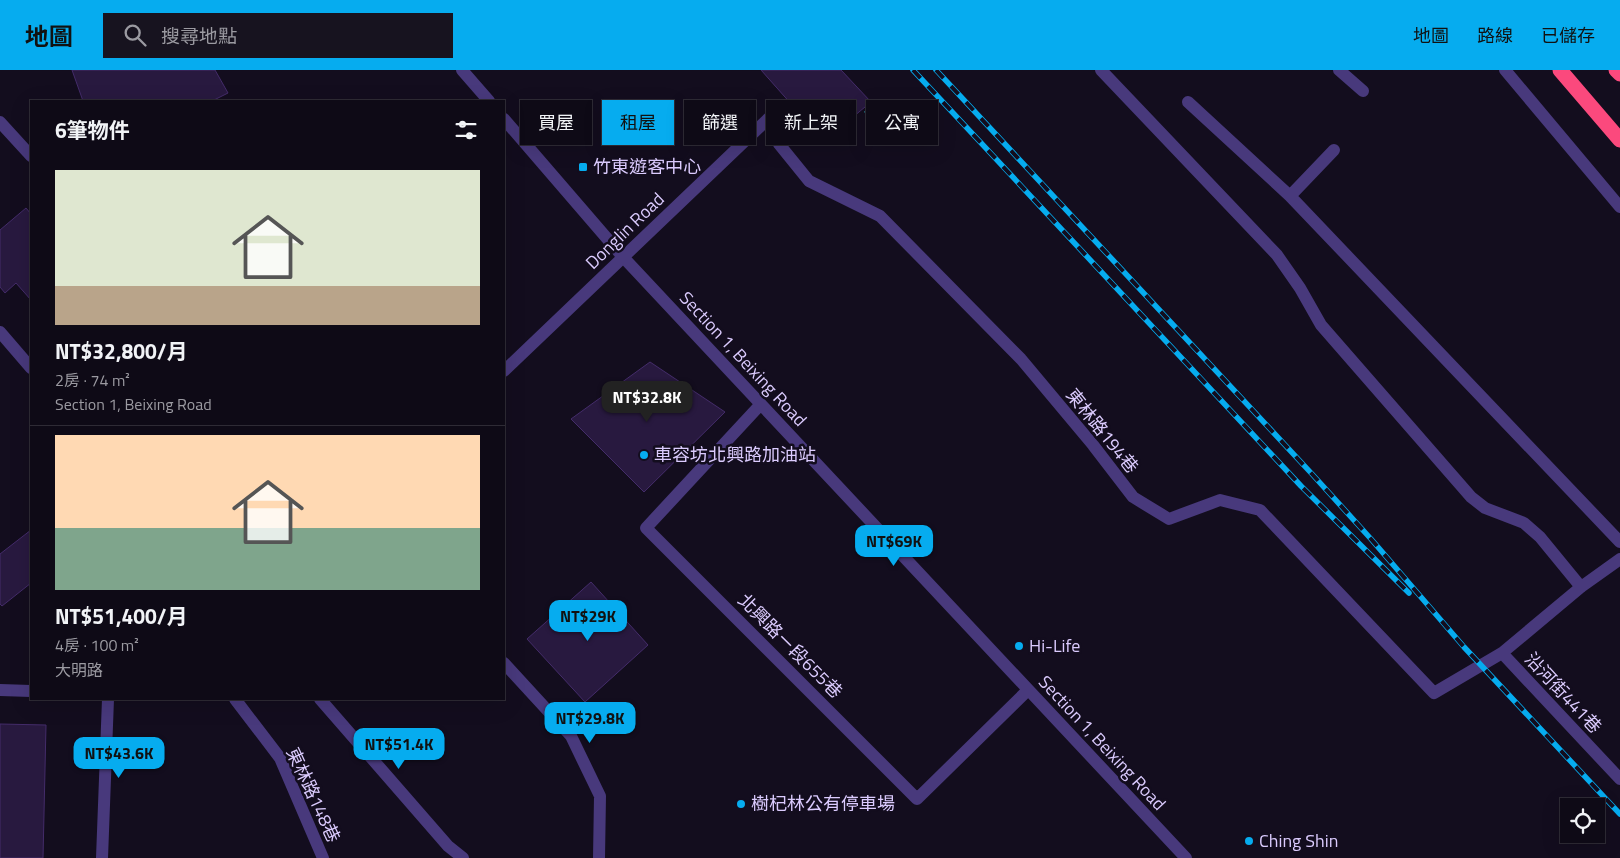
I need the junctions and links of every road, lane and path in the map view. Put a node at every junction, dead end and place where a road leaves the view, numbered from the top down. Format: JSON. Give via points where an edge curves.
{"nodes":[{"id":1,"x":462,"y":70,"type":"edge"},
{"id":2,"x":1101,"y":70,"type":"edge"},
{"id":3,"x":1339,"y":70,"type":"edge"},
{"id":4,"x":1506,"y":70,"type":"edge"},
{"id":5,"x":1560,"y":70,"type":"edge"},
{"id":6,"x":1616,"y":70,"type":"edge"},
{"id":7,"x":1620,"y":74,"type":"edge"},
{"id":8,"x":1363,"y":90,"type":"dead end"},
{"id":9,"x":488,"y":100,"type":"edge"},
{"id":10,"x":1188,"y":102,"type":"dead end"},
{"id":11,"x":505,"y":120,"type":"edge"},
{"id":12,"x":766,"y":121,"type":"edge"},
{"id":13,"x":0,"y":122,"type":"edge"},
{"id":14,"x":1620,"y":140,"type":"edge"},
{"id":15,"x":780,"y":145,"type":"edge"},
{"id":16,"x":1334,"y":150,"type":"dead end"},
{"id":17,"x":30,"y":155,"type":"edge"},
{"id":18,"x":1290,"y":196,"type":"junction"},
{"id":19,"x":1620,"y":207,"type":"edge"},
{"id":20,"x":624,"y":257,"type":"junction"},
{"id":21,"x":0,"y":332,"type":"edge"},
{"id":22,"x":30,"y":367,"type":"edge"},
{"id":23,"x":505,"y":370,"type":"edge"},
{"id":24,"x":761,"y":404,"type":"junction"},
{"id":25,"x":1620,"y":542,"type":"edge"},
{"id":26,"x":1620,"y":559,"type":"edge"},
{"id":27,"x":1581,"y":587,"type":"junction"},
{"id":28,"x":1502,"y":653,"type":"junction"},
{"id":29,"x":505,"y":664,"type":"edge"},
{"id":30,"x":0,"y":690,"type":"edge"},
{"id":31,"x":1028,"y":690,"type":"junction"},
{"id":32,"x":30,"y":691,"type":"edge"},
{"id":33,"x":108,"y":700,"type":"edge"},
{"id":34,"x":236,"y":700,"type":"edge"},
{"id":35,"x":321,"y":700,"type":"edge"},
{"id":36,"x":1620,"y":779,"type":"edge"},
{"id":37,"x":102,"y":858,"type":"edge"},
{"id":38,"x":323,"y":858,"type":"edge"},
{"id":39,"x":463,"y":858,"type":"edge"},
{"id":40,"x":599,"y":858,"type":"edge"},
{"id":41,"x":1186,"y":858,"type":"edge"}],
"edges":[{"from":1,"to":9,"type":"street"},
{"from":2,"to":27,"type":"street","via":[[1277,255],[1321,325],[1471,497],[1485,508],[1524,523],[1540,537]]},
{"from":3,"to":8,"type":"street"},
{"from":4,"to":19,"type":"street"},
{"from":5,"to":14,"type":"highway"},
{"from":6,"to":7,"type":"highway"},
{"from":10,"to":18,"type":"street"},
{"from":11,"to":20,"type":"street","name":"Section 1, Beixing Road"},
{"from":12,"to":20,"type":"street","name":"Donglin Road"},
{"from":13,"to":17,"type":"street"},
{"from":15,"to":28,"type":"street","name":"東林路194巷","via":[[809,181],[880,216],[1020,359],[1133,497],[1169,519],[1220,500],[1260,510],[1434,693]]},
{"from":16,"to":18,"type":"street"},
{"from":18,"to":25,"type":"street"},
{"from":20,"to":23,"type":"street","name":"Donglin Road"},
{"from":20,"to":24,"type":"street","name":"Section 1, Beixing Road"},
{"from":21,"to":22,"type":"street"},
{"from":24,"to":31,"type":"street","name":"Section 1, Beixing Road"},
{"from":24,"to":31,"type":"street","name":"北興路ㄧ段655巷","via":[[646,528],[917,799]]},
{"from":26,"to":27,"type":"street","name":"沿河街441巷"},
{"from":27,"to":28,"type":"street","name":"沿河街441巷"},
{"from":28,"to":36,"type":"street","name":"沿河街441巷"},
{"from":29,"to":40,"type":"street","via":[[571,736],[600,796]]},
{"from":30,"to":32,"type":"street"},
{"from":31,"to":41,"type":"street","name":"Section 1, Beixing Road"},
{"from":33,"to":37,"type":"street"},
{"from":34,"to":38,"type":"street","name":"東林路148巷","via":[[280,758]]},
{"from":35,"to":39,"type":"street","via":[[448,846]]}]}
